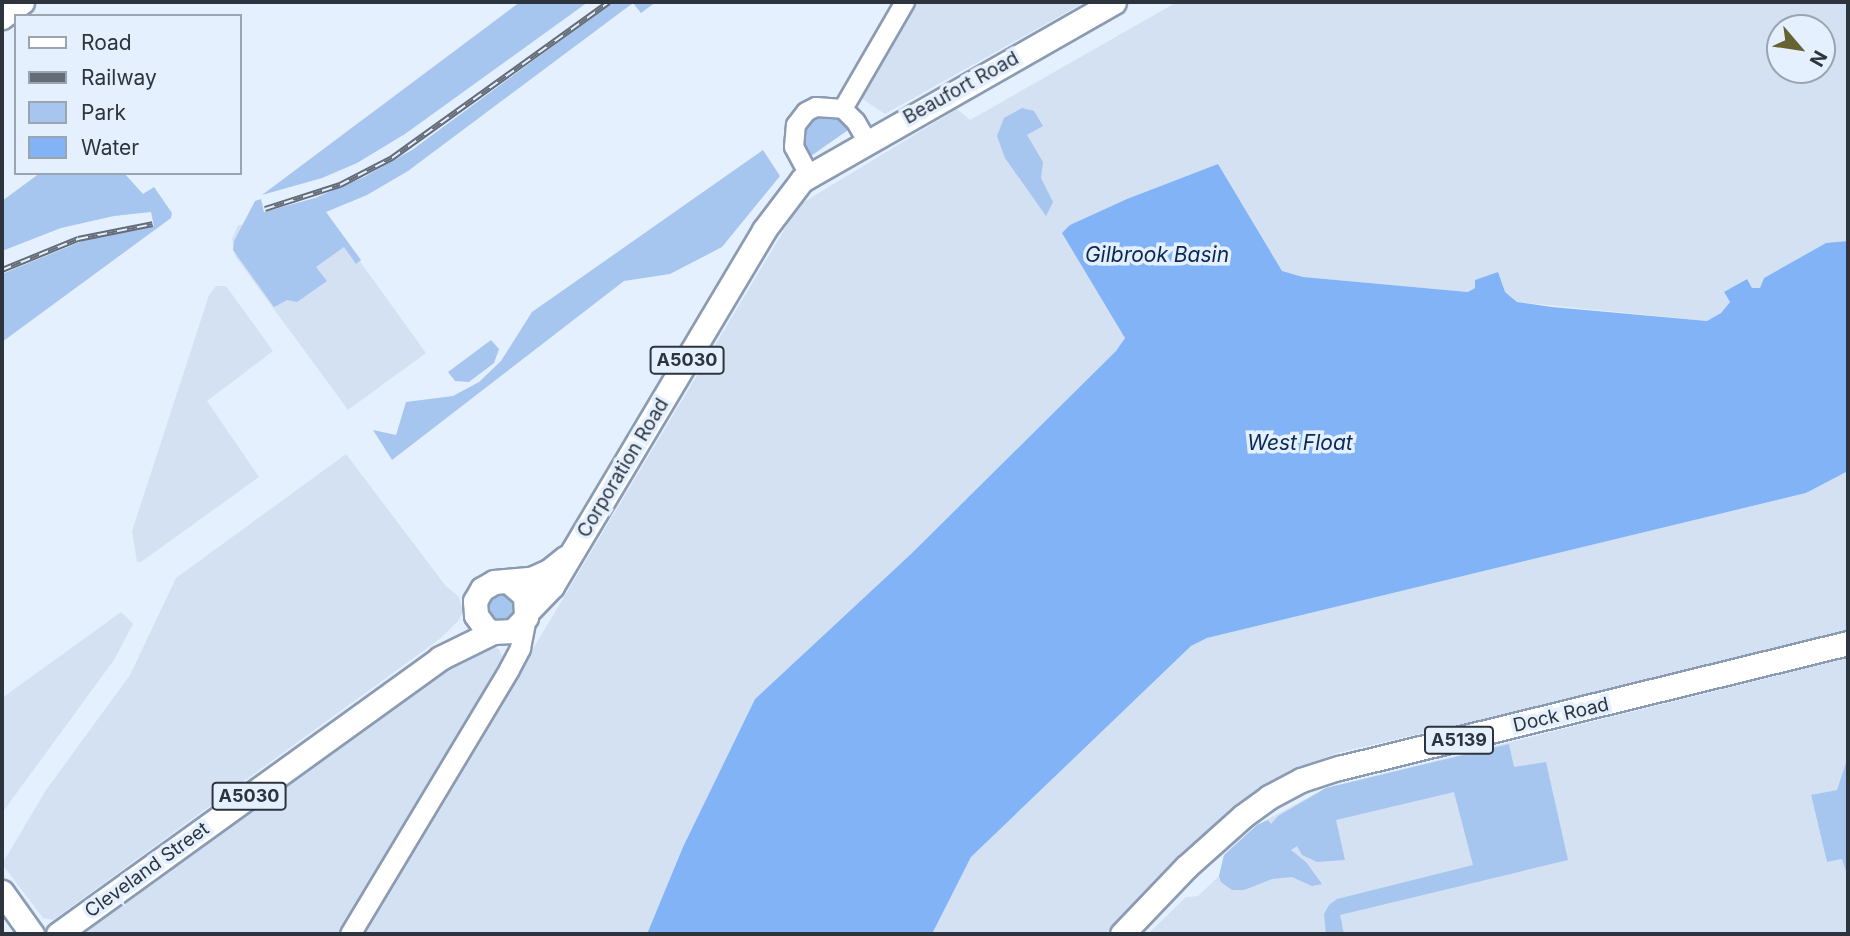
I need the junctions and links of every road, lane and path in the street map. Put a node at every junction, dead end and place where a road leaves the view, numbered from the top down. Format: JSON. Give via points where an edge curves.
{"nodes":[{"id":1,"x":22,"y":2,"type":"edge"},
{"id":2,"x":905,"y":2,"type":"edge"},
{"id":3,"x":1114,"y":2,"type":"edge"},
{"id":4,"x":2,"y":16,"type":"edge"},
{"id":5,"x":843,"y":109,"type":"junction"},
{"id":6,"x":867,"y":141,"type":"junction"},
{"id":7,"x":809,"y":175,"type":"junction"},
{"id":8,"x":573,"y":550,"type":"junction"},
{"id":9,"x":508,"y":581,"type":"junction"},
{"id":10,"x":475,"y":607,"type":"junction"},
{"id":11,"x":527,"y":614,"type":"junction"},
{"id":12,"x":496,"y":633,"type":"junction"},
{"id":13,"x":1848,"y":643,"type":"edge"},
{"id":14,"x":440,"y":658,"type":"junction"},
{"id":15,"x":509,"y":669,"type":"junction"},
{"id":16,"x":2,"y":892,"type":"edge"},
{"id":17,"x":32,"y":934,"type":"edge"},
{"id":18,"x":58,"y":934,"type":"edge"},
{"id":19,"x":350,"y":934,"type":"edge"},
{"id":20,"x":1122,"y":934,"type":"edge"}],
"edges":[{"from":1,"to":4,"type":"main road"},
{"from":2,"to":5,"type":"street"},
{"from":3,"to":6,"type":"main road","name":"Beaufort Road","number":"A5030"},
{"from":5,"to":6,"type":"street"},
{"from":5,"to":7,"type":"street","via":[[816,107],[796,125],[794,148]]},
{"from":6,"to":7,"type":"main road","name":"Beaufort Road","number":"A5030"},
{"from":7,"to":8,"type":"main road","name":"Corporation Road","number":"A5030","via":[[783,201],[764,230]]},
{"from":8,"to":9,"type":"main road","name":"Corporation Road","number":"A5030","via":[[542,574]]},
{"from":8,"to":11,"type":"main road","name":"Corporation Road","number":"A5030","via":[[552,586]]},
{"from":9,"to":10,"type":"main road","via":[[488,584]]},
{"from":9,"to":11,"type":"main road","via":[[521,589]]},
{"from":10,"to":12,"type":"main road","via":[[480,623]]},
{"from":10,"to":14,"type":"main road","name":"Cleveland Street","number":"A5030","via":[[468,626]]},
{"from":11,"to":12,"type":"main road","via":[[513,631]]},
{"from":11,"to":15,"type":"main road","via":[[520,648]]},
{"from":12,"to":14,"type":"main road","name":"Cleveland Street","number":"A5030"},
{"from":12,"to":15,"type":"main road","via":[[510,646]]},
{"from":13,"to":20,"type":"main road","name":"Dock Road","number":"A5139","via":[[1301,780],[1243,816]]},
{"from":14,"to":18,"type":"main road","name":"Cleveland Street","number":"A5030"},
{"from":15,"to":19,"type":"main road"},
{"from":16,"to":17,"type":"main road"}]}
